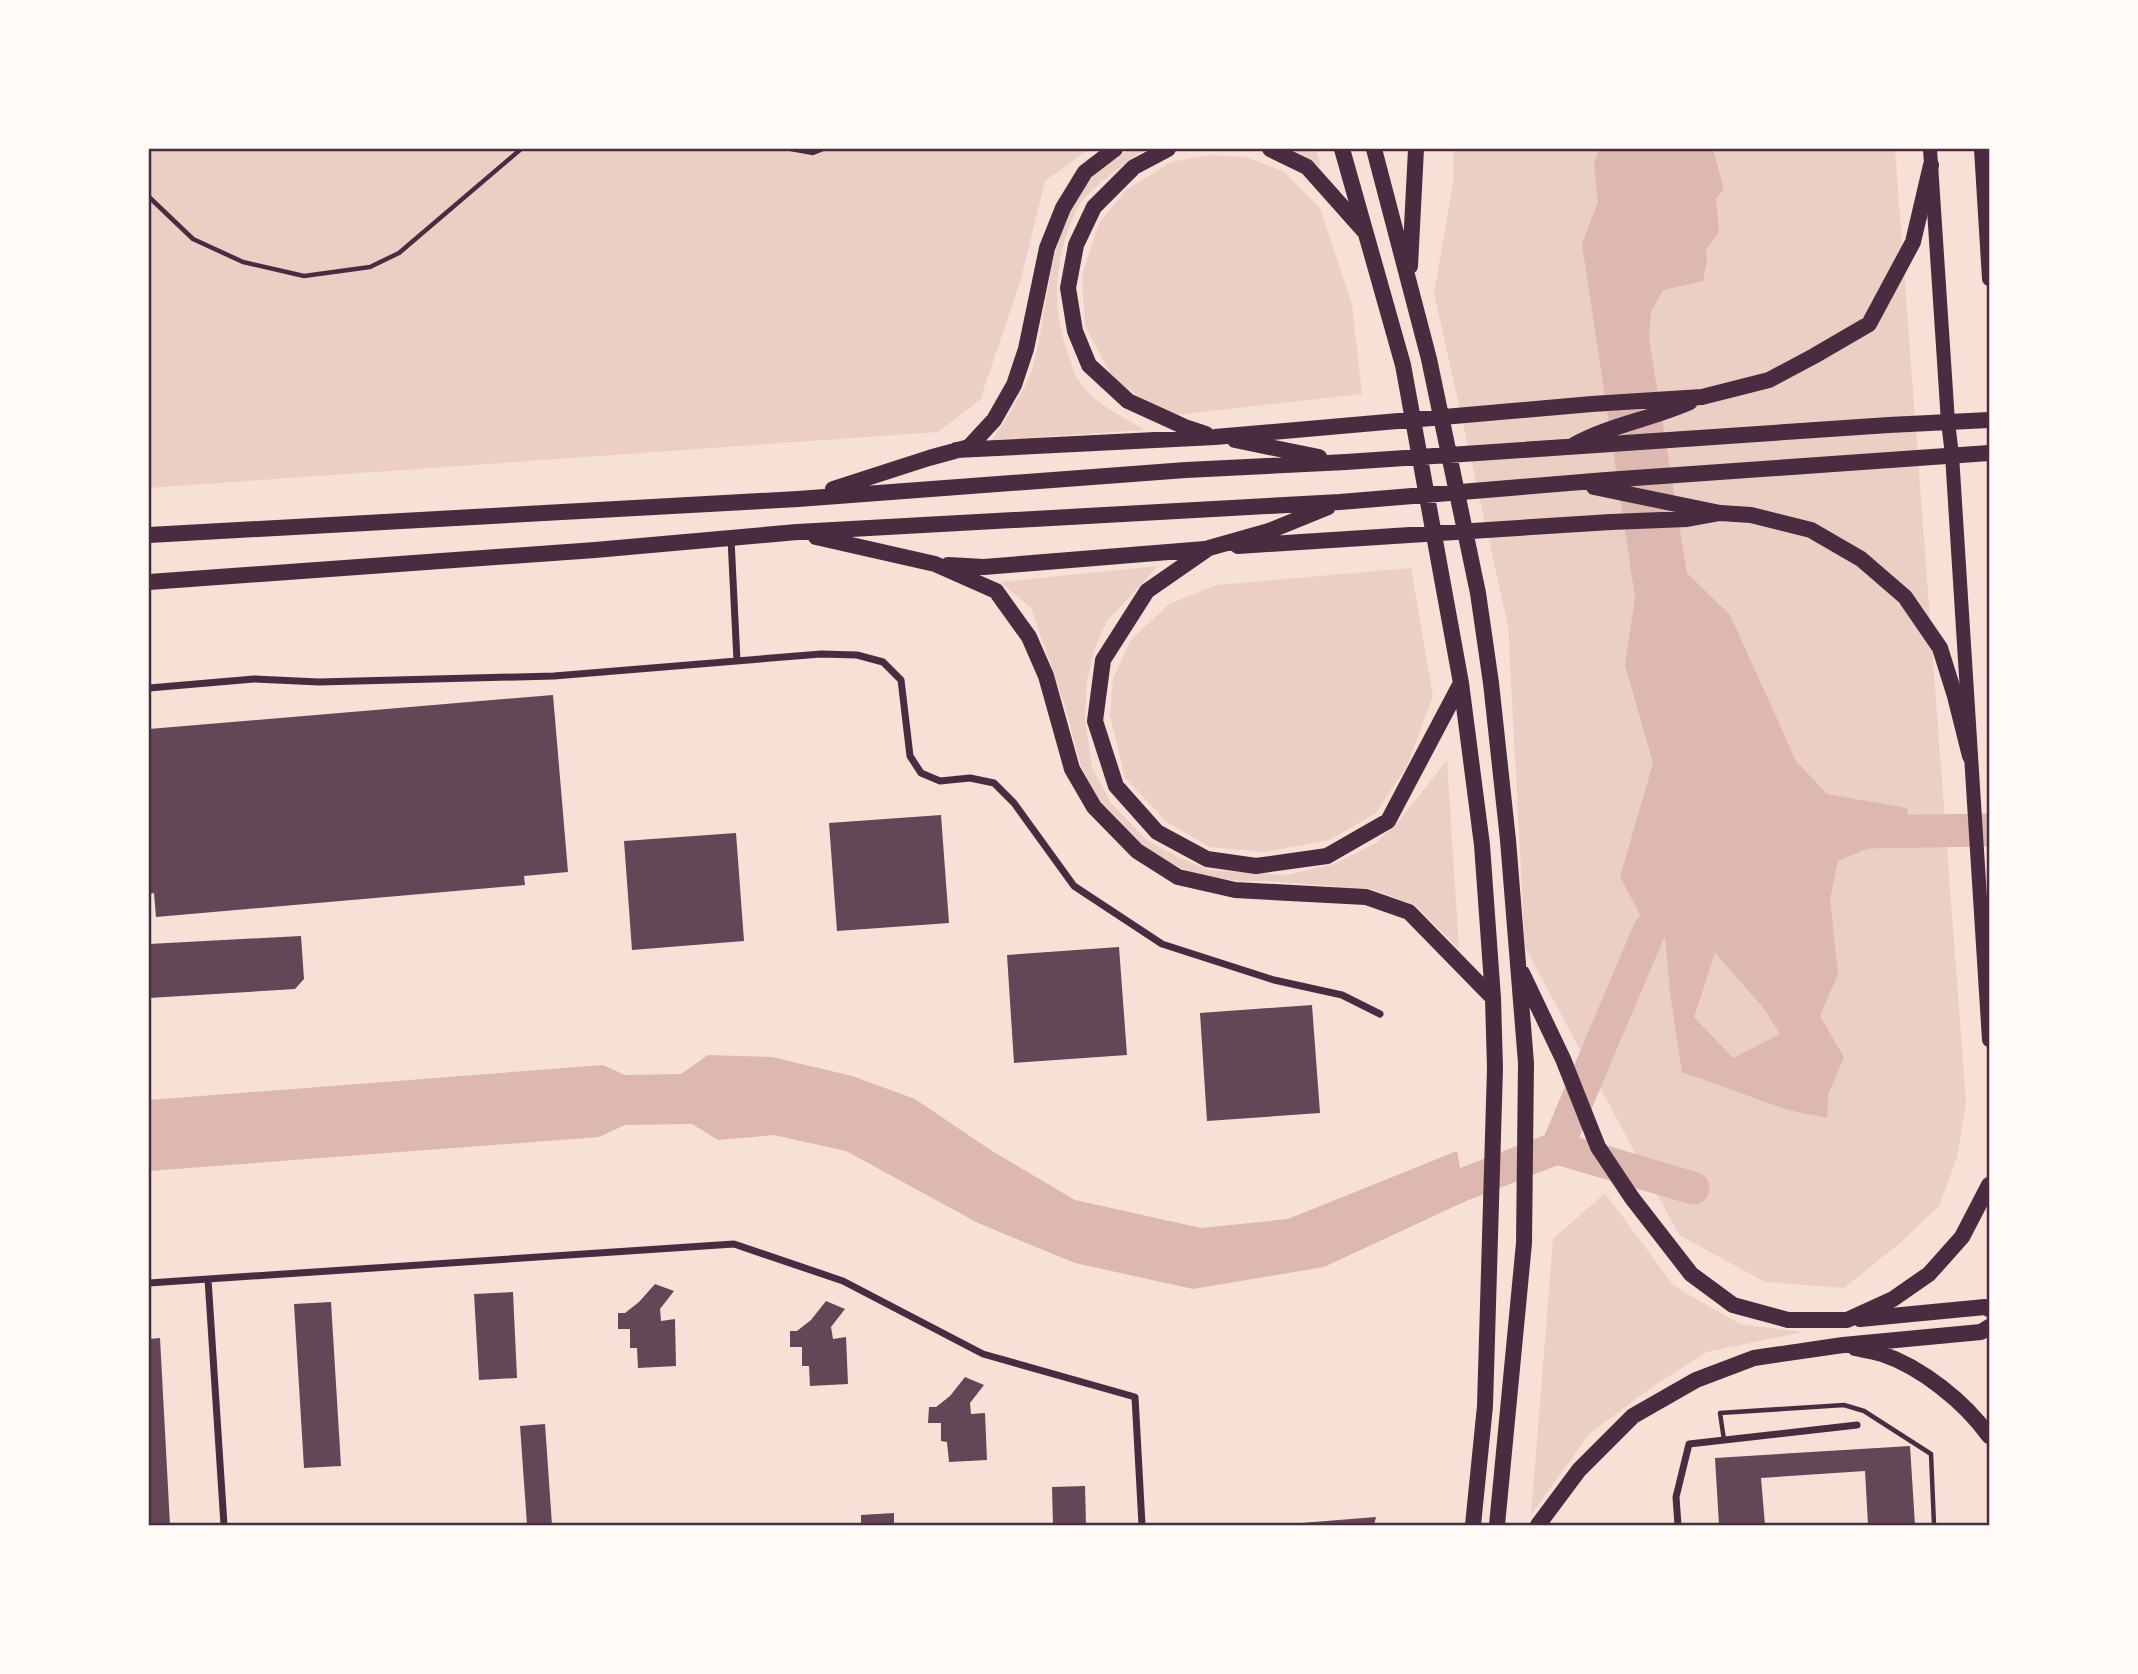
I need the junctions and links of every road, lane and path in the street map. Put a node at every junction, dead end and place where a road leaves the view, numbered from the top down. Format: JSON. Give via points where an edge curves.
{"nodes":[{"id":1,"x":521,"y":149,"type":"edge"},
{"id":2,"x":791,"y":149,"type":"edge"},
{"id":3,"x":823,"y":149,"type":"edge"},
{"id":4,"x":1115,"y":149,"type":"edge"},
{"id":5,"x":1168,"y":149,"type":"edge"},
{"id":6,"x":1270,"y":149,"type":"edge"},
{"id":7,"x":1342,"y":149,"type":"edge"},
{"id":8,"x":1374,"y":149,"type":"edge"},
{"id":9,"x":1416,"y":149,"type":"edge"},
{"id":10,"x":1981,"y":149,"type":"edge"},
{"id":11,"x":1930,"y":157,"type":"edge"},
{"id":12,"x":149,"y":197,"type":"edge"},
{"id":13,"x":1367,"y":235,"type":"junction"},
{"id":14,"x":1409,"y":278,"type":"junction"},
{"id":15,"x":1989,"y":279,"type":"edge"},
{"id":16,"x":1668,"y":406,"type":"junction"},
{"id":17,"x":1989,"y":420,"type":"edge"},
{"id":18,"x":1948,"y":422,"type":"junction"},
{"id":19,"x":1215,"y":437,"type":"junction"},
{"id":20,"x":1592,"y":440,"type":"junction"},
{"id":21,"x":956,"y":450,"type":"junction"},
{"id":22,"x":1989,"y":453,"type":"edge"},
{"id":23,"x":1952,"y":454,"type":"junction"},
{"id":24,"x":1346,"y":462,"type":"junction"},
{"id":25,"x":1608,"y":485,"type":"junction"},
{"id":26,"x":798,"y":499,"type":"junction"},
{"id":27,"x":1340,"y":502,"type":"junction"},
{"id":28,"x":1685,"y":512,"type":"junction"},
{"id":29,"x":797,"y":533,"type":"junction"},
{"id":30,"x":149,"y":535,"type":"edge"},
{"id":31,"x":730,"y":538,"type":"junction"},
{"id":32,"x":1209,"y":548,"type":"junction"},
{"id":33,"x":935,"y":564,"type":"junction"},
{"id":34,"x":149,"y":582,"type":"edge"},
{"id":35,"x":737,"y":661,"type":"junction"},
{"id":36,"x":1461,"y":683,"type":"junction"},
{"id":37,"x":149,"y":688,"type":"edge"},
{"id":38,"x":1970,"y":757,"type":"junction"},
{"id":39,"x":1516,"y":961,"type":"junction"},
{"id":40,"x":1493,"y":998,"type":"junction"},
{"id":41,"x":1380,"y":1014,"type":"dead end"},
{"id":42,"x":1989,"y":1040,"type":"edge"},
{"id":43,"x":1989,"y":1185,"type":"edge"},
{"id":44,"x":208,"y":1279,"type":"junction"},
{"id":45,"x":149,"y":1283,"type":"edge"},
{"id":46,"x":1989,"y":1309,"type":"edge"},
{"id":47,"x":1847,"y":1320,"type":"junction"},
{"id":48,"x":1989,"y":1327,"type":"edge"},
{"id":49,"x":1843,"y":1345,"type":"junction"},
{"id":50,"x":1857,"y":1425,"type":"dead end"},
{"id":51,"x":1989,"y":1436,"type":"edge"},
{"id":52,"x":1724,"y":1440,"type":"junction"},
{"id":53,"x":224,"y":1525,"type":"edge"},
{"id":54,"x":1142,"y":1525,"type":"edge"},
{"id":55,"x":1473,"y":1525,"type":"edge"},
{"id":56,"x":1497,"y":1525,"type":"edge"},
{"id":57,"x":1538,"y":1525,"type":"edge"},
{"id":58,"x":1678,"y":1525,"type":"edge"},
{"id":59,"x":1934,"y":1525,"type":"edge"}],
"edges":[{"from":1,"to":12,"type":"lane","via":[[399,253],[370,267],[304,276],[243,262],[193,239]]},
{"from":2,"to":3,"type":"lane","via":[[813,153]]},
{"from":4,"to":21,"type":"main road","via":[[1085,172],[1063,208],[1047,248],[1014,385],[994,420],[969,447]]},
{"from":5,"to":19,"type":"main road","via":[[1134,167],[1094,207],[1076,245],[1068,288],[1075,331],[1089,365],[1128,401]]},
{"from":6,"to":13,"type":"main road","via":[[1307,167]]},
{"from":7,"to":13,"type":"main road"},
{"from":8,"to":14,"type":"main road"},
{"from":9,"to":14,"type":"main road"},
{"from":10,"to":15,"type":"main road"},
{"from":11,"to":16,"type":"main road","via":[[1913,242],[1869,324],[1769,380]]},
{"from":11,"to":18,"type":"main road"},
{"from":13,"to":36,"type":"main road","via":[[1403,365]]},
{"from":14,"to":39,"type":"main road","via":[[1478,593],[1508,840]]},
{"from":16,"to":19,"type":"main road","via":[[1592,404]]},
{"from":16,"to":20,"type":"main road"},
{"from":17,"to":18,"type":"main road"},
{"from":18,"to":20,"type":"main road"},
{"from":18,"to":23,"type":"main road"},
{"from":19,"to":21,"type":"main road"},
{"from":19,"to":24,"type":"main road"},
{"from":20,"to":24,"type":"main road","via":[[1570,447]]},
{"from":21,"to":26,"type":"main road"},
{"from":22,"to":23,"type":"main road"},
{"from":23,"to":25,"type":"main road"},
{"from":23,"to":38,"type":"main road"},
{"from":24,"to":26,"type":"main road"},
{"from":25,"to":27,"type":"main road"},
{"from":25,"to":28,"type":"main road"},
{"from":26,"to":30,"type":"main road"},
{"from":27,"to":29,"type":"main road"},
{"from":27,"to":32,"type":"main road","via":[[1269,531]]},
{"from":28,"to":32,"type":"main road","via":[[1611,522]]},
{"from":28,"to":38,"type":"main road","via":[[1751,515],[1811,530],[1861,559],[1905,597],[1941,648]]},
{"from":29,"to":31,"type":"main road"},
{"from":29,"to":33,"type":"main road"},
{"from":31,"to":34,"type":"main road"},
{"from":31,"to":35,"type":"street"},
{"from":32,"to":33,"type":"main road","via":[[984,568]]},
{"from":32,"to":36,"type":"main road","via":[[1147,591],[1103,660],[1095,720],[1116,786],[1157,832],[1207,859],[1256,866],[1327,856],[1388,821]]},
{"from":33,"to":40,"type":"main road","via":[[996,591],[1029,637],[1046,676],[1072,769],[1094,807],[1137,851],[1178,877],[1235,890],[1366,897],[1409,912]]},
{"from":35,"to":37,"type":"street","via":[[554,676],[319,682],[254,679]]},
{"from":35,"to":41,"type":"street","via":[[821,654],[857,655],[883,662],[901,680],[910,756],[921,773],[940,781],[971,778],[994,783],[1014,803],[1074,886],[1162,944],[1274,980],[1342,995]]},
{"from":36,"to":40,"type":"main road","via":[[1482,845]]},
{"from":38,"to":42,"type":"main road"},
{"from":39,"to":47,"type":"main road","via":[[1598,1147],[1691,1274],[1733,1305],[1788,1320]]},
{"from":39,"to":56,"type":"main road","via":[[1526,1063],[1524,1243]]},
{"from":40,"to":55,"type":"main road","via":[[1485,1406]]},
{"from":43,"to":47,"type":"main road","via":[[1962,1237],[1929,1274],[1893,1299]]},
{"from":44,"to":45,"type":"street"},
{"from":44,"to":53,"type":"street"},
{"from":44,"to":54,"type":"street","via":[[734,1244],[843,1281],[983,1354],[1135,1397]]},
{"from":46,"to":47,"type":"main road"},
{"from":48,"to":49,"type":"main road","via":[[1981,1332]]},
{"from":49,"to":51,"type":"main road","via":[[1883,1354],[1927,1376],[1977,1419]]},
{"from":49,"to":57,"type":"main road","via":[[1754,1358],[1696,1380],[1633,1416],[1579,1470]]},
{"from":50,"to":52,"type":"street"},
{"from":52,"to":58,"type":"street","via":[[1689,1444],[1676,1497]]},
{"from":52,"to":59,"type":"lane","via":[[1720,1413],[1844,1405],[1864,1411],[1931,1454]]}]}
